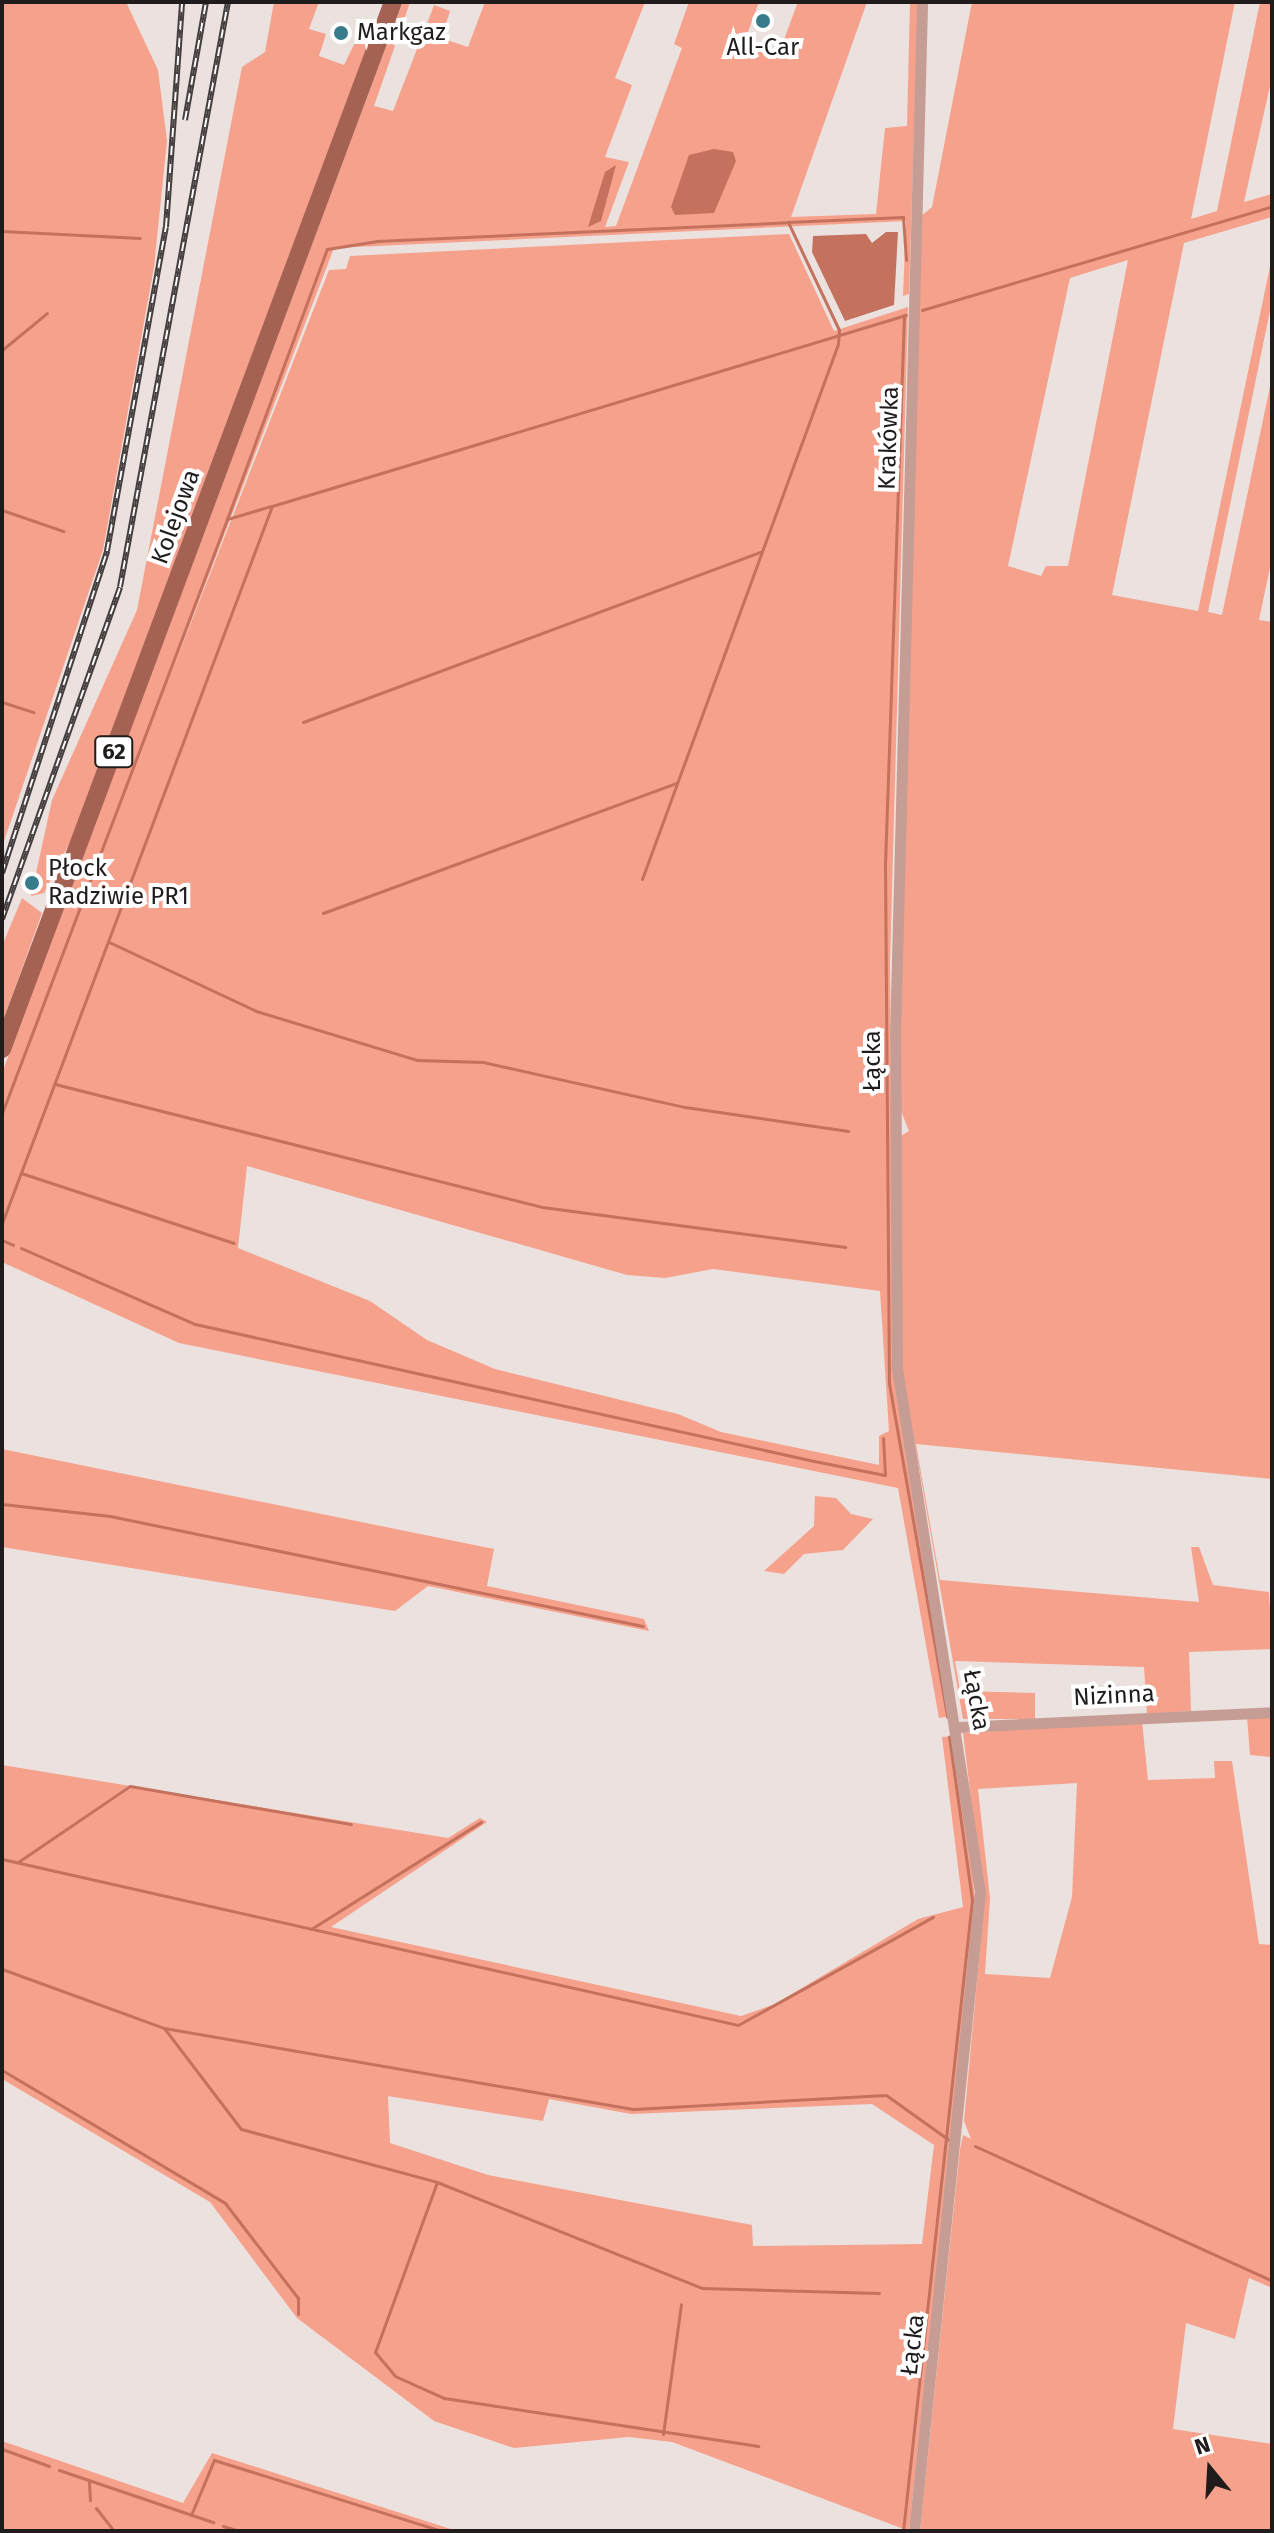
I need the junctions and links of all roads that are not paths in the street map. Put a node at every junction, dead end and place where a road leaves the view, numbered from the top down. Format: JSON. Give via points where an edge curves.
{"nodes":[{"id":1,"x":393,"y":2,"type":"edge"},
{"id":2,"x":922,"y":2,"type":"edge"},
{"id":3,"x":898,"y":876,"type":"joint"},
{"id":4,"x":2,"y":1049,"type":"edge"},
{"id":5,"x":1272,"y":1712,"type":"edge"},
{"id":6,"x":959,"y":1727,"type":"junction"},
{"id":7,"x":914,"y":2531,"type":"edge"}],
"edges":[{"from":1,"to":4,"type":"main road","name":"Kolejowa","number":"62"},
{"from":2,"to":3,"type":"street","name":"Krakówka"},
{"from":3,"to":6,"type":"street","name":"Łącka","via":[[898,1379]]},
{"from":5,"to":6,"type":"street","name":"Nizinna"},
{"from":6,"to":7,"type":"street","name":"Łącka","via":[[979,1909]]}]}
